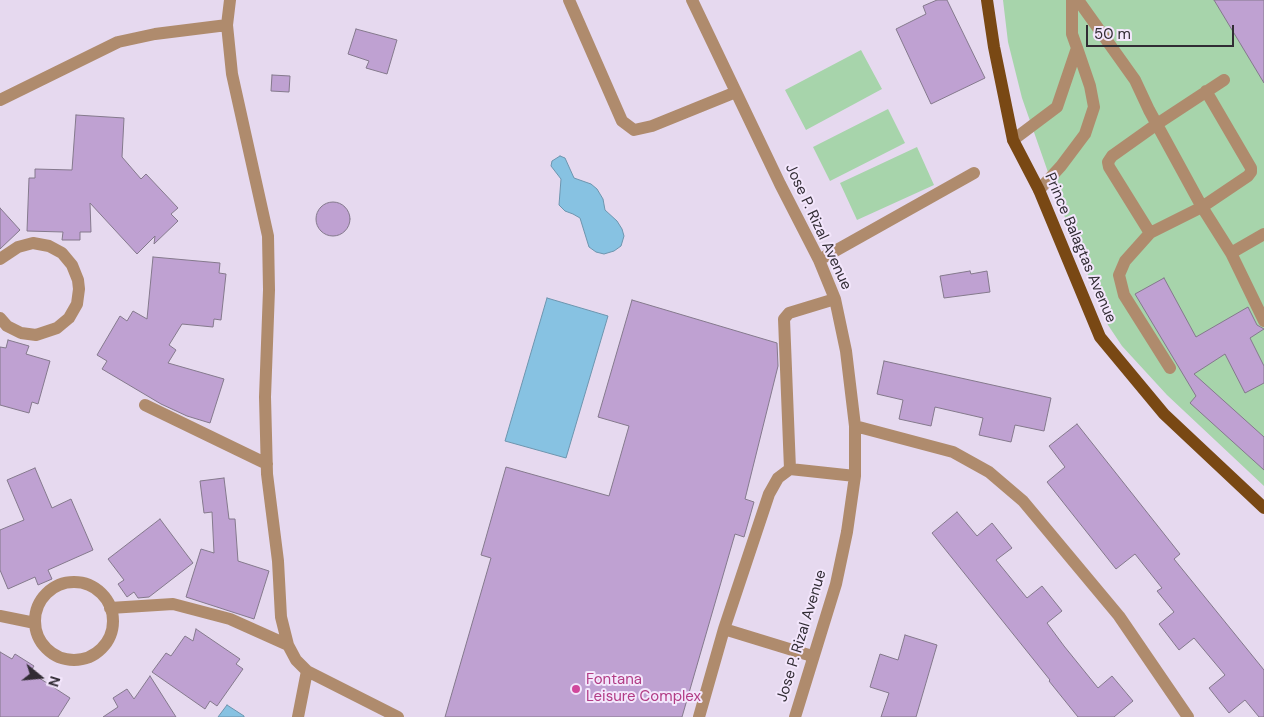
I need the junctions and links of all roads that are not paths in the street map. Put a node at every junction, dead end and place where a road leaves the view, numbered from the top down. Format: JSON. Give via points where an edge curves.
{"nodes":[{"id":1,"x":230,"y":0,"type":"edge"},
{"id":2,"x":568,"y":0,"type":"edge"},
{"id":3,"x":692,"y":0,"type":"edge"},
{"id":4,"x":987,"y":0,"type":"edge"},
{"id":5,"x":1072,"y":0,"type":"edge"},
{"id":6,"x":1078,"y":0,"type":"edge"},
{"id":7,"x":228,"y":25,"type":"junction"},
{"id":8,"x":1078,"y":48,"type":"junction"},
{"id":9,"x":1224,"y":80,"type":"dead end"},
{"id":10,"x":1206,"y":91,"type":"junction"},
{"id":11,"x":736,"y":92,"type":"junction"},
{"id":12,"x":0,"y":100,"type":"edge"},
{"id":13,"x":1157,"y":124,"type":"junction"},
{"id":14,"x":1013,"y":140,"type":"junction"},
{"id":15,"x":974,"y":172,"type":"dead end"},
{"id":16,"x":1039,"y":190,"type":"junction"},
{"id":17,"x":1202,"y":207,"type":"junction"},
{"id":18,"x":1150,"y":233,"type":"junction"},
{"id":19,"x":1264,"y":234,"type":"edge"},
{"id":20,"x":1231,"y":253,"type":"junction"},
{"id":21,"x":0,"y":259,"type":"edge"},
{"id":22,"x":819,"y":260,"type":"junction"},
{"id":23,"x":835,"y":299,"type":"junction"},
{"id":24,"x":0,"y":318,"type":"edge"},
{"id":25,"x":1264,"y":321,"type":"edge"},
{"id":26,"x":1170,"y":368,"type":"dead end"},
{"id":27,"x":145,"y":405,"type":"dead end"},
{"id":28,"x":855,"y":426,"type":"junction"},
{"id":29,"x":267,"y":464,"type":"junction"},
{"id":30,"x":790,"y":470,"type":"junction"},
{"id":31,"x":855,"y":476,"type":"junction"},
{"id":32,"x":1264,"y":508,"type":"edge"},
{"id":33,"x":110,"y":608,"type":"junction"},
{"id":34,"x":0,"y":616,"type":"edge"},
{"id":35,"x":35,"y":623,"type":"junction"},
{"id":36,"x":724,"y":629,"type":"junction"},
{"id":37,"x":288,"y":645,"type":"junction"},
{"id":38,"x":812,"y":656,"type":"junction"},
{"id":39,"x":307,"y":671,"type":"junction"},
{"id":40,"x":298,"y":717,"type":"edge"},
{"id":41,"x":398,"y":717,"type":"edge"},
{"id":42,"x":699,"y":717,"type":"edge"},
{"id":43,"x":795,"y":717,"type":"edge"},
{"id":44,"x":1188,"y":717,"type":"edge"}],
"edges":[{"from":1,"to":7,"type":"street"},
{"from":2,"to":11,"type":"street","via":[[622,120],[634,130],[652,126]]},
{"from":3,"to":11,"type":"street","name":"Jose P. Rizal Avenue"},
{"from":4,"to":14,"type":"main road","name":"Prince Balagtas Avenue"},
{"from":5,"to":8,"type":"street","via":[[1072,34]]},
{"from":6,"to":13,"type":"street","via":[[1135,80]]},
{"from":7,"to":12,"type":"street","via":[[118,42]]},
{"from":7,"to":29,"type":"street","via":[[232,74],[268,236],[264,397]]},
{"from":8,"to":14,"type":"street","via":[[1057,107]]},
{"from":8,"to":16,"type":"street","via":[[1094,107],[1084,134]]},
{"from":9,"to":10,"type":"street"},
{"from":10,"to":13,"type":"street"},
{"from":10,"to":17,"type":"street","via":[[1251,168],[1248,176]]},
{"from":11,"to":22,"type":"street","name":"Jose P. Rizal Avenue"},
{"from":13,"to":17,"type":"street"},
{"from":13,"to":18,"type":"street","via":[[1108,162]]},
{"from":14,"to":16,"type":"main road","name":"Prince Balagtas Avenue"},
{"from":15,"to":22,"type":"street"},
{"from":16,"to":32,"type":"main road","name":"Prince Balagtas Avenue","via":[[1100,337],[1164,414]]},
{"from":17,"to":18,"type":"street"},
{"from":17,"to":20,"type":"street"},
{"from":18,"to":26,"type":"street","via":[[1125,261],[1120,275],[1124,295]]},
{"from":19,"to":20,"type":"street"},
{"from":20,"to":25,"type":"street"},
{"from":21,"to":24,"type":"street","via":[[18,247],[33,243],[49,246],[62,253],[72,265],[79,289],[77,304],[69,318],[57,328],[36,335],[21,333]]},
{"from":22,"to":23,"type":"street","name":"Jose P. Rizal Avenue"},
{"from":23,"to":28,"type":"street","name":"Jose P. Rizal Avenue","via":[[846,351]]},
{"from":23,"to":30,"type":"street","via":[[788,313],[784,320]]},
{"from":27,"to":29,"type":"street"},
{"from":28,"to":31,"type":"street","name":"Jose P. Rizal Avenue"},
{"from":28,"to":44,"type":"street","via":[[953,452],[989,472],[1023,501],[1118,616]]},
{"from":29,"to":37,"type":"street","via":[[281,617]]},
{"from":30,"to":31,"type":"street"},
{"from":30,"to":36,"type":"street","via":[[778,478],[769,494]]},
{"from":31,"to":38,"type":"street","name":"Jose P. Rizal Avenue","via":[[848,532],[836,584]]},
{"from":33,"to":35,"type":"street","via":[[99,591],[79,582],[68,582],[48,592],[36,612]]},
{"from":33,"to":35,"type":"street","via":[[112,627],[104,646],[84,658],[61,658],[51,652],[40,639]]},
{"from":33,"to":37,"type":"street","via":[[173,604],[230,619]]},
{"from":34,"to":35,"type":"street"},
{"from":36,"to":38,"type":"street"},
{"from":36,"to":42,"type":"street"},
{"from":37,"to":39,"type":"street"},
{"from":38,"to":43,"type":"street","name":"Jose P. Rizal Avenue"},
{"from":39,"to":40,"type":"street"},
{"from":39,"to":41,"type":"street"}]}
